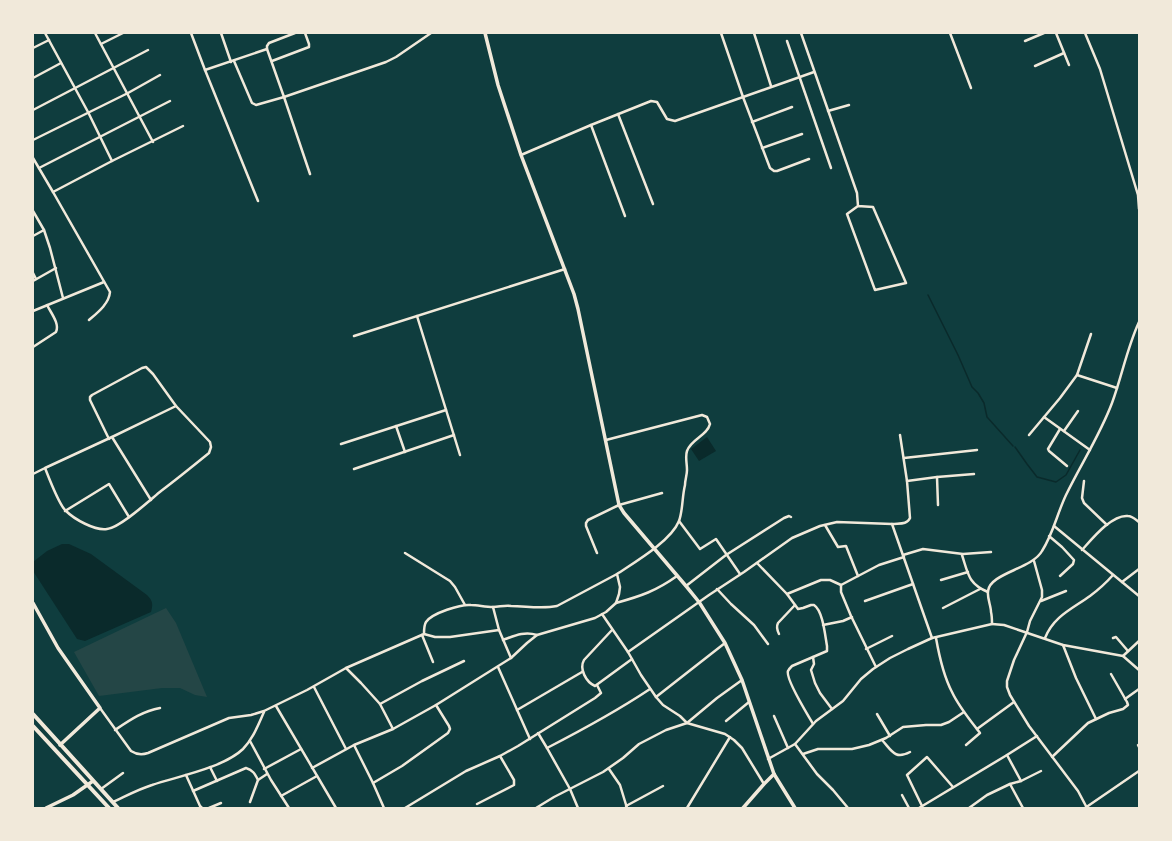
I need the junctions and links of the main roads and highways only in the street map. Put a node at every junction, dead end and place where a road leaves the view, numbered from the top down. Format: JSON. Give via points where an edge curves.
{"nodes":[{"id":1,"x":33,"y":714,"type":"edge"},
{"id":2,"x":33,"y":726,"type":"edge"},
{"id":3,"x":109,"y":808,"type":"edge"},
{"id":4,"x":118,"y":808,"type":"edge"}],
"edges":[{"from":1,"to":4,"type":"main road"},
{"from":2,"to":3,"type":"main road"}]}
